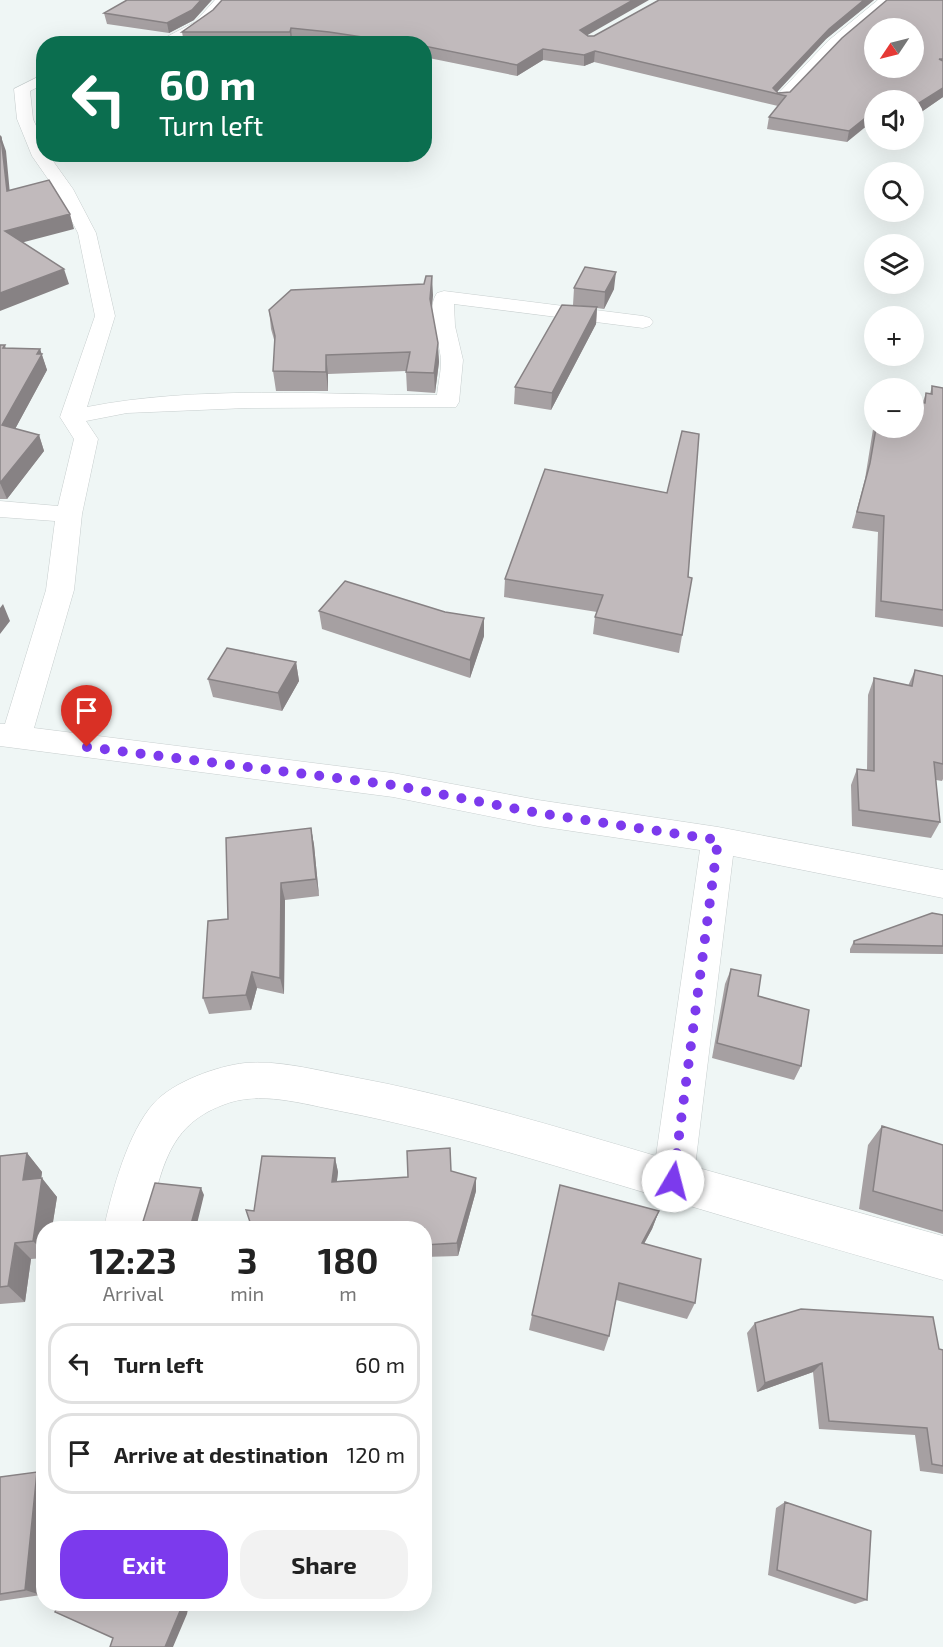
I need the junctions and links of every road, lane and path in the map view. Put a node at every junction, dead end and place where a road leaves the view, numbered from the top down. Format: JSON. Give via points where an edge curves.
{"nodes":[{"id":1,"x":222,"y":0,"type":"edge"},
{"id":2,"x":886,"y":0,"type":"edge"},
{"id":3,"x":177,"y":36,"type":"edge"},
{"id":4,"x":36,"y":82,"type":"edge"},
{"id":5,"x":781,"y":99,"type":"edge"},
{"id":6,"x":36,"y":145,"type":"edge"},
{"id":7,"x":44,"y":162,"type":"edge"},
{"id":8,"x":643,"y":322,"type":"dead end"},
{"id":9,"x":72,"y":417,"type":"junction"},
{"id":10,"x":0,"y":509,"type":"edge"},
{"id":11,"x":69,"y":514,"type":"junction"},
{"id":12,"x":8,"y":736,"type":"edge"},
{"id":13,"x":718,"y":840,"type":"junction"},
{"id":14,"x":943,"y":884,"type":"edge"},
{"id":15,"x":673,"y":1181,"type":"junction"},
{"id":16,"x":127,"y":1221,"type":"edge"},
{"id":17,"x":943,"y":1258,"type":"edge"}],
"edges":[{"from":1,"to":3,"type":"street","via":[[200,25]]},
{"from":2,"to":5,"type":"street","via":[[833,44]]},
{"from":4,"to":6,"type":"street","via":[[22,89],[26,119]]},
{"from":7,"to":9,"type":"street","via":[[87,233],[105,316]]},
{"from":8,"to":9,"type":"street","via":[[444,297],[444,326],[452,360],[448,402],[247,401],[127,406]]},
{"from":9,"to":11,"type":"street","via":[[86,439]]},
{"from":10,"to":11,"type":"street"},
{"from":11,"to":12,"type":"street","via":[[60,590]]},
{"from":12,"to":13,"type":"street","via":[[393,785],[538,813]]},
{"from":13,"to":14,"type":"street"},
{"from":13,"to":15,"type":"street"},
{"from":15,"to":16,"type":"street","via":[[375,1098],[283,1083],[235,1083],[179,1106],[167,1119],[153,1140]]},
{"from":15,"to":17,"type":"street"}]}
